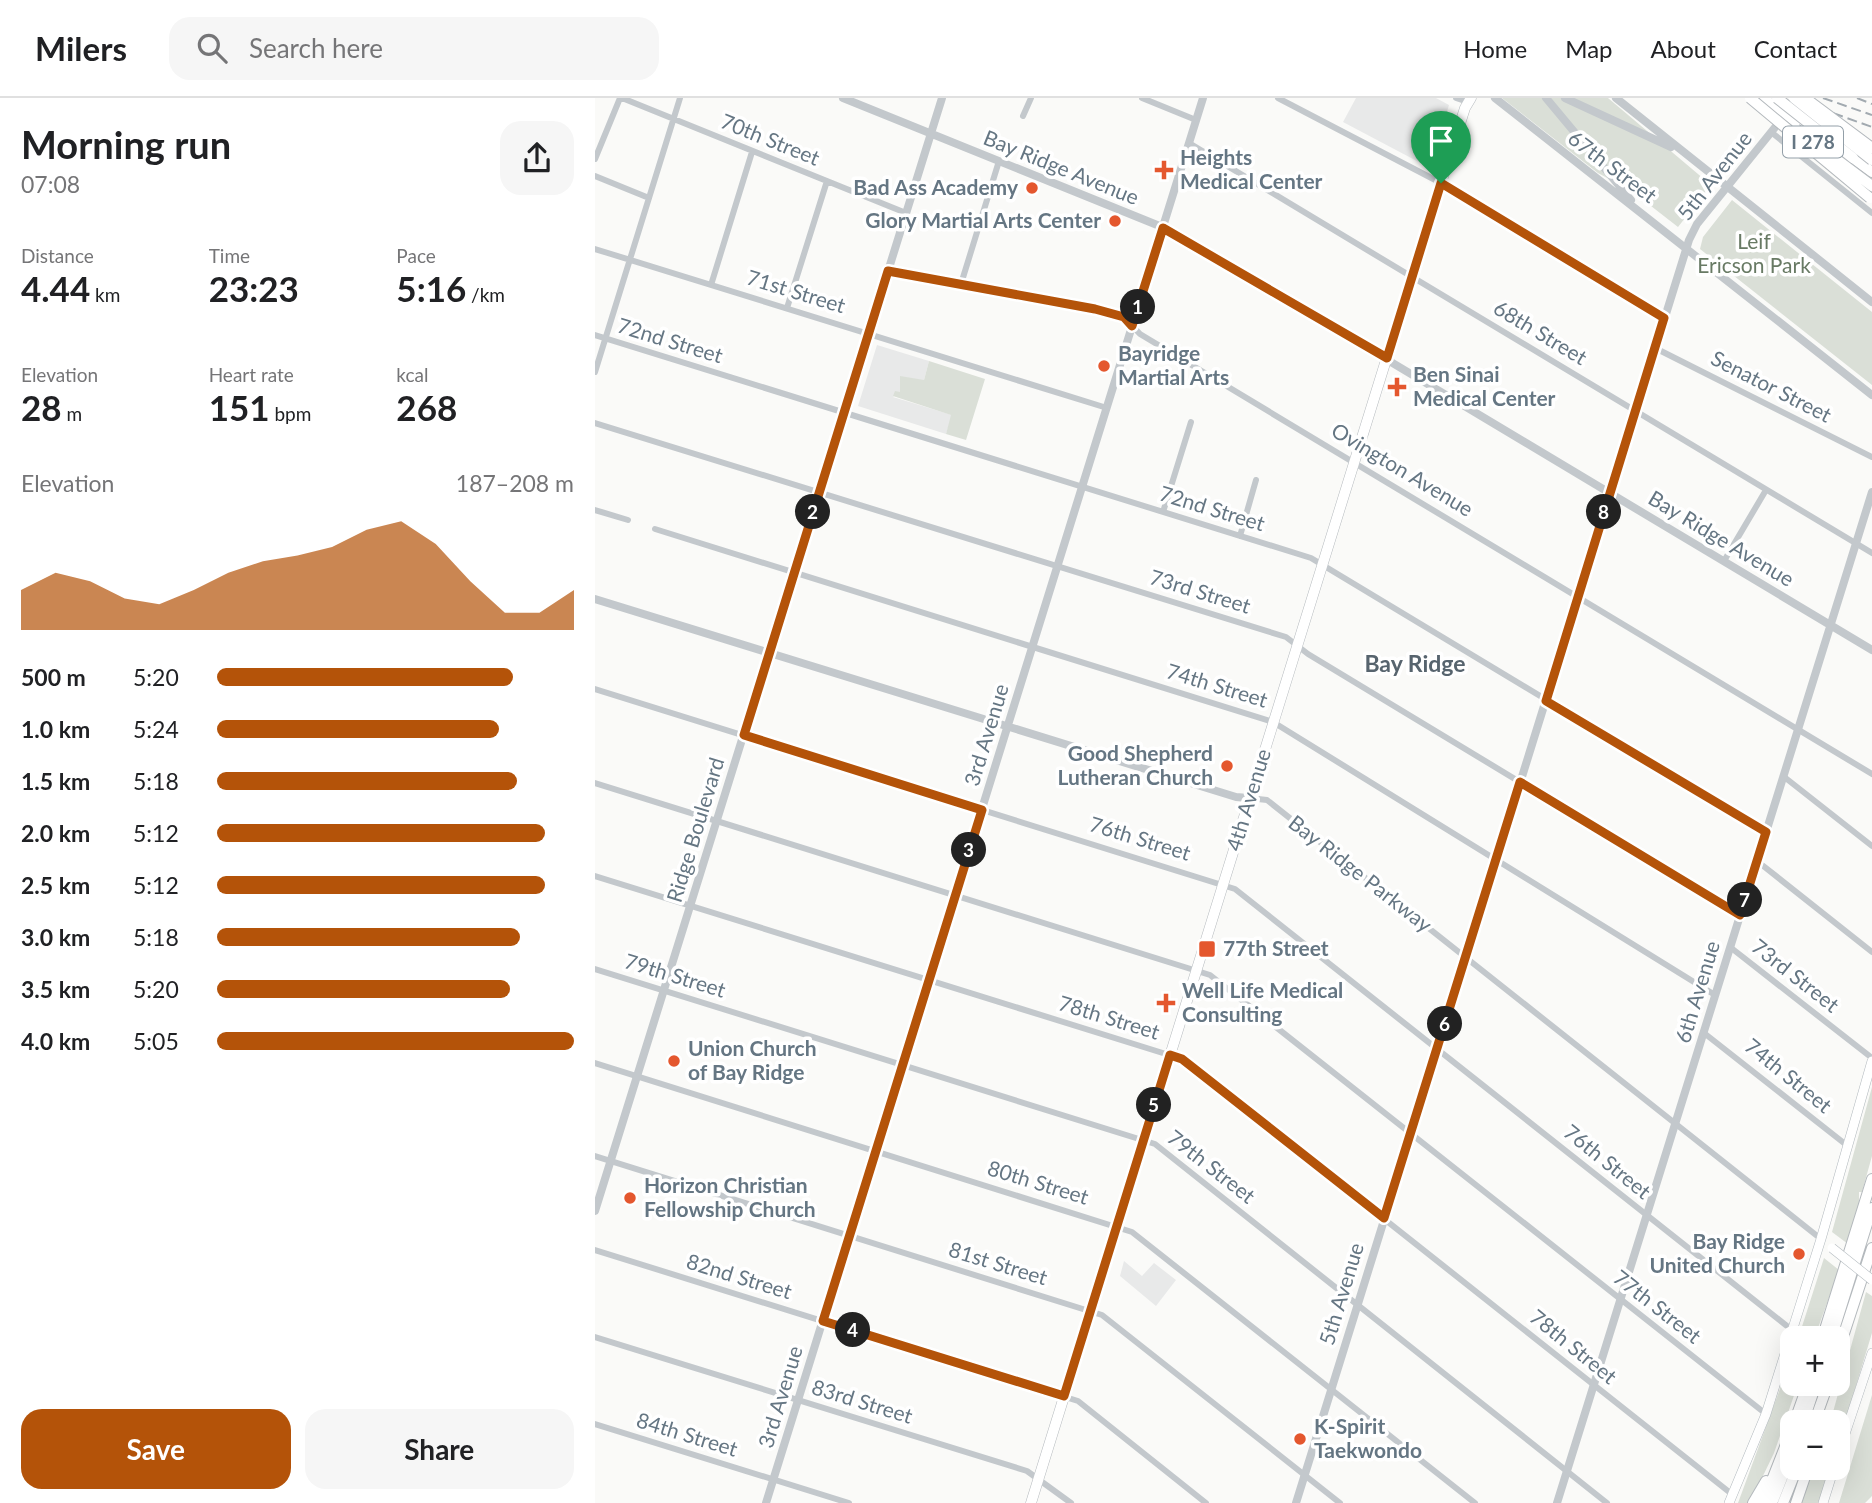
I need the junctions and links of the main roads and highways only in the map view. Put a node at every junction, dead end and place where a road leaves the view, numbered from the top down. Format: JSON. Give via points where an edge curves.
{"nodes":[{"id":1,"x":1753,"y":98,"type":"edge"},
{"id":2,"x":1764,"y":98,"type":"edge"},
{"id":3,"x":1777,"y":98,"type":"edge"},
{"id":4,"x":1788,"y":98,"type":"edge"},
{"id":5,"x":1794,"y":98,"type":"edge"},
{"id":6,"x":1805,"y":98,"type":"edge"},
{"id":7,"x":1470,"y":100,"type":"edge"},
{"id":8,"x":1872,"y":148,"type":"edge"},
{"id":9,"x":1858,"y":152,"type":"dead end"},
{"id":10,"x":1872,"y":160,"type":"edge"},
{"id":11,"x":1848,"y":164,"type":"dead end"},
{"id":12,"x":1872,"y":172,"type":"edge"},
{"id":13,"x":1872,"y":186,"type":"edge"},
{"id":14,"x":1872,"y":200,"type":"edge"},
{"id":15,"x":1872,"y":1060,"type":"edge"},
{"id":16,"x":1872,"y":1179,"type":"edge"},
{"id":17,"x":1872,"y":1208,"type":"edge"},
{"id":18,"x":1821,"y":1239,"type":"junction"},
{"id":19,"x":1872,"y":1248,"type":"edge"},
{"id":20,"x":1872,"y":1280,"type":"edge"},
{"id":21,"x":1826,"y":1326,"type":"edge"},
{"id":22,"x":1835,"y":1326,"type":"edge"},
{"id":23,"x":1846,"y":1326,"type":"edge"},
{"id":24,"x":1872,"y":1353,"type":"edge"},
{"id":25,"x":1850,"y":1419,"type":"edge"},
{"id":26,"x":1780,"y":1463,"type":"edge"},
{"id":27,"x":1780,"y":1468,"type":"edge"},
{"id":28,"x":1780,"y":1478,"type":"edge"},
{"id":29,"x":1792,"y":1480,"type":"edge"},
{"id":30,"x":1804,"y":1480,"type":"edge"},
{"id":31,"x":1830,"y":1480,"type":"edge"},
{"id":32,"x":1731,"y":1499,"type":"edge"},
{"id":33,"x":1031,"y":1503,"type":"edge"},
{"id":34,"x":1753,"y":1503,"type":"edge"},
{"id":35,"x":1763,"y":1503,"type":"edge"},
{"id":36,"x":1772,"y":1503,"type":"edge"},
{"id":37,"x":1783,"y":1503,"type":"edge"},
{"id":38,"x":1796,"y":1503,"type":"edge"},
{"id":39,"x":1823,"y":1503,"type":"edge"}],
"edges":[{"from":1,"to":13,"type":"highway","number":"I 278","bridge":true},
{"from":1,"to":14,"type":"highway","bridge":true},
{"from":2,"to":11,"type":"main road","bridge":true},
{"from":3,"to":12,"type":"highway","number":"I 278","bridge":true},
{"from":4,"to":9,"type":"main road","bridge":true},
{"from":5,"to":10,"type":"highway","number":"I 278","bridge":true},
{"from":6,"to":8,"type":"highway","bridge":true},
{"from":7,"to":33,"type":"main road","name":"4th Avenue"},
{"from":15,"to":18,"type":"main road"},
{"from":16,"to":21,"type":"highway"},
{"from":17,"to":22,"type":"highway"},
{"from":18,"to":20,"type":"main road","name":"Bay Ridge Parkway","bridge":true},
{"from":18,"to":32,"type":"main road","via":[[1766,1414]]},
{"from":19,"to":23,"type":"highway"},
{"from":24,"to":25,"type":"main road"},
{"from":26,"to":34,"type":"highway"},
{"from":27,"to":35,"type":"highway"},
{"from":28,"to":36,"type":"highway"},
{"from":29,"to":37,"type":"highway"},
{"from":30,"to":38,"type":"highway"},
{"from":31,"to":39,"type":"main road"}]}
